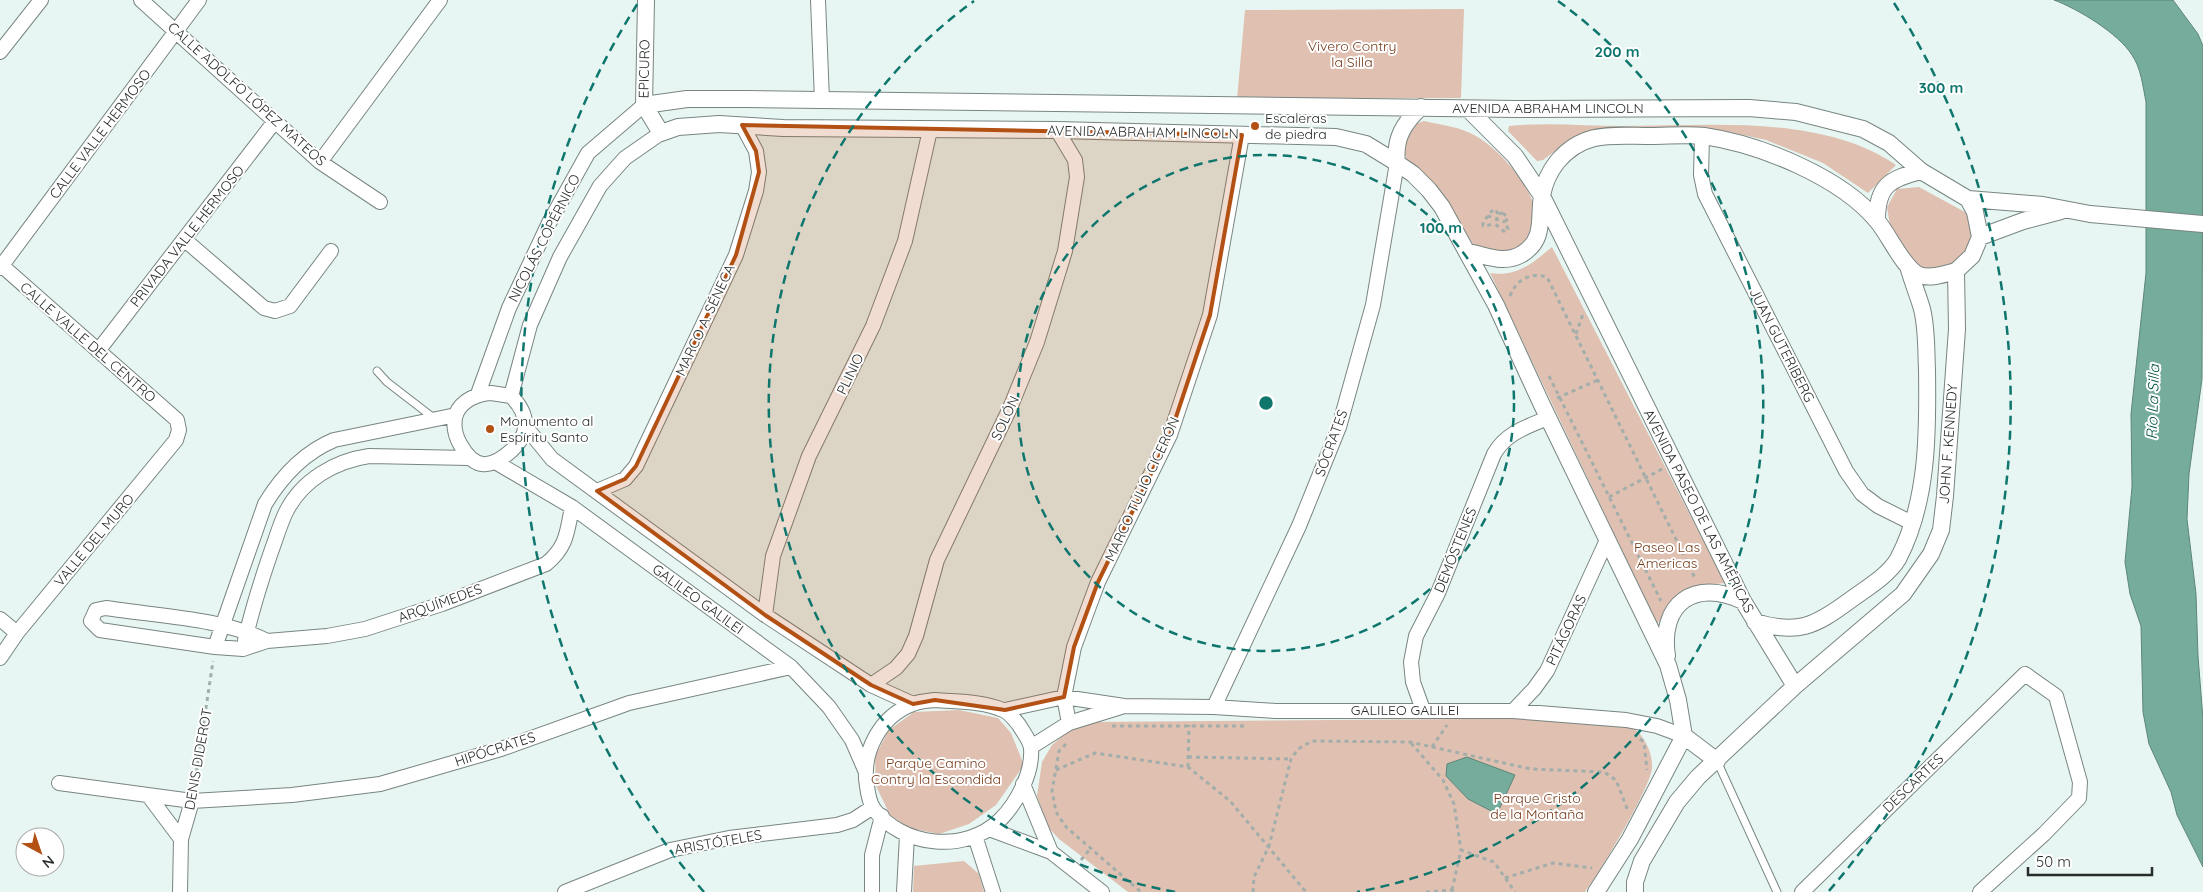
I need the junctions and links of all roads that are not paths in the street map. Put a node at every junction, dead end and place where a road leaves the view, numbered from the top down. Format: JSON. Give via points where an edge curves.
{"nodes":[{"id":1,"x":42,"y":0,"type":"edge"},
{"id":2,"x":141,"y":0,"type":"edge"},
{"id":3,"x":199,"y":0,"type":"edge"},
{"id":4,"x":440,"y":0,"type":"edge"},
{"id":5,"x":646,"y":0,"type":"edge"},
{"id":6,"x":818,"y":0,"type":"edge"},
{"id":7,"x":176,"y":31,"type":"junction"},
{"id":8,"x":0,"y":52,"type":"edge"},
{"id":9,"x":822,"y":100,"type":"junction"},
{"id":10,"x":644,"y":106,"type":"junction"},
{"id":11,"x":1421,"y":107,"type":"junction"},
{"id":12,"x":1468,"y":109,"type":"junction"},
{"id":13,"x":275,"y":121,"type":"junction"},
{"id":14,"x":742,"y":126,"type":"junction"},
{"id":15,"x":930,"y":130,"type":"junction"},
{"id":16,"x":1057,"y":130,"type":"junction"},
{"id":17,"x":661,"y":133,"type":"junction"},
{"id":18,"x":1242,"y":135,"type":"junction"},
{"id":19,"x":1702,"y":136,"type":"junction"},
{"id":20,"x":320,"y":162,"type":"junction"},
{"id":21,"x":1397,"y":163,"type":"junction"},
{"id":22,"x":1921,"y":171,"type":"junction"},
{"id":23,"x":1542,"y":196,"type":"junction"},
{"id":24,"x":1968,"y":199,"type":"junction"},
{"id":25,"x":380,"y":202,"type":"dead end"},
{"id":26,"x":2063,"y":210,"type":"junction"},
{"id":27,"x":1877,"y":220,"type":"junction"},
{"id":28,"x":2203,"y":224,"type":"edge"},
{"id":29,"x":1980,"y":237,"type":"junction"},
{"id":30,"x":185,"y":240,"type":"junction"},
{"id":31,"x":331,"y":251,"type":"dead end"},
{"id":32,"x":1467,"y":252,"type":"junction"},
{"id":33,"x":1,"y":266,"type":"edge"},
{"id":34,"x":1908,"y":266,"type":"junction"},
{"id":35,"x":1956,"y":271,"type":"junction"},
{"id":36,"x":98,"y":351,"type":"junction"},
{"id":37,"x":377,"y":371,"type":"dead end"},
{"id":38,"x":478,"y":394,"type":"junction"},
{"id":39,"x":511,"y":396,"type":"junction"},
{"id":40,"x":1545,"y":412,"type":"junction"},
{"id":41,"x":456,"y":415,"type":"junction"},
{"id":42,"x":435,"y":419,"type":"junction"},
{"id":43,"x":176,"y":420,"type":"joint"},
{"id":44,"x":525,"y":426,"type":"junction"},
{"id":45,"x":469,"y":458,"type":"junction"},
{"id":46,"x":497,"y":463,"type":"junction"},
{"id":47,"x":597,"y":491,"type":"junction"},
{"id":48,"x":572,"y":507,"type":"junction"},
{"id":49,"x":1912,"y":524,"type":"junction"},
{"id":50,"x":1607,"y":540,"type":"junction"},
{"id":51,"x":1743,"y":602,"type":"junction"},
{"id":52,"x":765,"y":615,"type":"junction"},
{"id":53,"x":0,"y":619,"type":"edge"},
{"id":54,"x":1756,"y":622,"type":"junction"},
{"id":55,"x":222,"y":626,"type":"junction"},
{"id":56,"x":247,"y":631,"type":"junction"},
{"id":57,"x":17,"y":633,"type":"junction"},
{"id":58,"x":267,"y":641,"type":"junction"},
{"id":59,"x":215,"y":647,"type":"junction"},
{"id":60,"x":243,"y":649,"type":"junction"},
{"id":61,"x":0,"y":658,"type":"edge"},
{"id":62,"x":1668,"y":665,"type":"junction"},
{"id":63,"x":791,"y":667,"type":"junction"},
{"id":64,"x":871,"y":685,"type":"junction"},
{"id":65,"x":1795,"y":686,"type":"junction"},
{"id":66,"x":1064,"y":697,"type":"junction"},
{"id":67,"x":913,"y":704,"type":"junction"},
{"id":68,"x":1124,"y":706,"type":"junction"},
{"id":69,"x":1214,"y":707,"type":"junction"},
{"id":70,"x":1005,"y":710,"type":"junction"},
{"id":71,"x":1423,"y":710,"type":"junction"},
{"id":72,"x":1513,"y":711,"type":"junction"},
{"id":73,"x":1069,"y":723,"type":"junction"},
{"id":74,"x":1684,"y":736,"type":"junction"},
{"id":75,"x":1031,"y":748,"type":"junction"},
{"id":76,"x":1717,"y":761,"type":"junction"},
{"id":77,"x":865,"y":770,"type":"junction"},
{"id":78,"x":59,"y":783,"type":"dead end"},
{"id":79,"x":1023,"y":784,"type":"junction"},
{"id":80,"x":148,"y":795,"type":"junction"},
{"id":81,"x":192,"y":801,"type":"junction"},
{"id":82,"x":877,"y":812,"type":"junction"},
{"id":83,"x":989,"y":829,"type":"junction"},
{"id":84,"x":907,"y":835,"type":"junction"},
{"id":85,"x":976,"y":836,"type":"junction"},
{"id":86,"x":181,"y":839,"type":"junction"},
{"id":87,"x":1052,"y":852,"type":"junction"},
{"id":88,"x":180,"y":892,"type":"edge"},
{"id":89,"x":565,"y":892,"type":"edge"},
{"id":90,"x":872,"y":892,"type":"edge"},
{"id":91,"x":904,"y":892,"type":"edge"},
{"id":92,"x":993,"y":892,"type":"edge"},
{"id":93,"x":1102,"y":892,"type":"edge"},
{"id":94,"x":1596,"y":892,"type":"edge"},
{"id":95,"x":1635,"y":892,"type":"edge"},
{"id":96,"x":1777,"y":892,"type":"edge"},
{"id":97,"x":1802,"y":892,"type":"edge"},
{"id":98,"x":1980,"y":892,"type":"edge"}],
"edges":[{"from":1,"to":8,"type":"street"},
{"from":2,"to":7,"type":"street","name":"CALLE ADOLFO LÓPEZ MATEOS"},
{"from":3,"to":7,"type":"street","name":"CALLE VALLE HERMOSO"},
{"from":4,"to":20,"type":"street"},
{"from":5,"to":10,"type":"street","name":"EPICURO"},
{"from":6,"to":9,"type":"street"},
{"from":7,"to":13,"type":"street","name":"CALLE ADOLFO LÓPEZ MATEOS"},
{"from":7,"to":33,"type":"street","name":"CALLE VALLE HERMOSO"},
{"from":9,"to":10,"type":"street","name":"AVENIDA ABRAHAM LINCOLN","via":[[687,99]]},
{"from":9,"to":11,"type":"street","name":"AVENIDA ABRAHAM LINCOLN"},
{"from":10,"to":17,"type":"street","name":"EPICURO"},
{"from":10,"to":38,"type":"street","name":"NICOLÁS COPÉRNICO","via":[[588,153],[549,223],[509,308]]},
{"from":11,"to":12,"type":"street","name":"AVENIDA ABRAHAM LINCOLN"},
{"from":11,"to":21,"type":"street","via":[[1401,130],[1395,152]]},
{"from":12,"to":22,"type":"street","name":"AVENIDA ABRAHAM LINCOLN","via":[[1748,108],[1796,112],[1863,129],[1890,143]]},
{"from":12,"to":23,"type":"street","name":"AVENIDA PASEO DE LAS AMÉRICAS","via":[[1515,156]]},
{"from":13,"to":20,"type":"street","name":"CALLE ADOLFO LÓPEZ MATEOS"},
{"from":13,"to":30,"type":"street","name":"PRIVADA VALLE HERMOSO"},
{"from":14,"to":15,"type":"street","name":"AVENIDA ABRAHAM LINCOLN"},
{"from":14,"to":17,"type":"street","name":"AVENIDA ABRAHAM LINCOLN","via":[[678,126]]},
{"from":14,"to":47,"type":"street","name":"MARCO A. SÉNECA","via":[[756,151],[759,172],[736,254],[636,466],[625,479]]},
{"from":15,"to":16,"type":"street","name":"AVENIDA ABRAHAM LINCOLN"},
{"from":15,"to":52,"type":"street","name":"PLINIO","via":[[905,241],[873,326],[809,456],[773,556]]},
{"from":16,"to":18,"type":"street","name":"AVENIDA ABRAHAM LINCOLN"},
{"from":16,"to":64,"type":"street","name":"SOLÓN","via":[[1075,160],[1077,177],[1065,251],[1037,342],[1010,408],[937,560],[908,654],[896,668]]},
{"from":17,"to":39,"type":"street","name":"NICOLÁS COPÉRNICO","via":[[625,158],[596,194],[560,257],[530,325]]},
{"from":18,"to":21,"type":"street","name":"AVENIDA ABRAHAM LINCOLN","via":[[1336,137],[1366,144]]},
{"from":18,"to":66,"type":"street","name":"MARCO TULIO CICERÓN","via":[[1210,315],[1170,435],[1098,582],[1074,646]]},
{"from":19,"to":23,"type":"street","name":"AVENIDA ABRAHAM LINCOLN","via":[[1598,137],[1581,141],[1566,151],[1551,169]]},
{"from":19,"to":27,"type":"street","name":"AVENIDA ABRAHAM LINCOLN","via":[[1764,150],[1813,172],[1858,202]]},
{"from":19,"to":49,"type":"street","name":"JUAN GUTERIBERG","via":[[1701,175],[1705,194],[1846,472],[1862,494]]},
{"from":20,"to":25,"type":"street","name":"CALLE ADOLFO LÓPEZ MATEOS"},
{"from":21,"to":32,"type":"street","name":"AVENIDA ABRAHAM LINCOLN","via":[[1429,190]]},
{"from":21,"to":69,"type":"street","name":"SÓCRATES","via":[[1373,305],[1339,426],[1299,526]]},
{"from":22,"to":24,"type":"street","name":"AVENIDA ABRAHAM LINCOLN"},
{"from":22,"to":27,"type":"street","via":[[1891,181],[1877,206]]},
{"from":23,"to":32,"type":"street","name":"AVENIDA ABRAHAM LINCOLN","via":[[1540,229],[1532,245],[1523,253],[1498,260]]},
{"from":23,"to":51,"type":"street","name":"AVENIDA PASEO DE LAS AMÉRICAS"},
{"from":24,"to":26,"type":"street"},
{"from":24,"to":29,"type":"street","via":[[1976,212]]},
{"from":26,"to":28,"type":"street"},
{"from":26,"to":29,"type":"street"},
{"from":27,"to":34,"type":"street","name":"AVENIDA ABRAHAM LINCOLN"},
{"from":29,"to":35,"type":"street","via":[[1972,256]]},
{"from":30,"to":31,"type":"street","via":[[264,308],[276,311],[290,306]]},
{"from":30,"to":36,"type":"street","name":"PRIVADA VALLE HERMOSO"},
{"from":32,"to":40,"type":"street","via":[[1496,305]]},
{"from":33,"to":36,"type":"street","name":"CALLE VALLE DEL CENTRO"},
{"from":34,"to":35,"type":"street","via":[[1919,275]]},
{"from":34,"to":49,"type":"street","name":"JOHN F. KENNEDY","via":[[1926,335],[1928,410],[1920,496]]},
{"from":35,"to":65,"type":"street","name":"JOHN F. KENNEDY","via":[[1957,329],[1945,496],[1940,530],[1931,554],[1903,594]]},
{"from":36,"to":43,"type":"street","name":"CALLE VALLE DEL CENTRO"},
{"from":37,"to":42,"type":"lane"},
{"from":38,"to":39,"type":"street"},
{"from":38,"to":41,"type":"street"},
{"from":39,"to":44,"type":"street","via":[[522,412]]},
{"from":40,"to":50,"type":"street"},
{"from":40,"to":71,"type":"street","name":"DEMÓSTENES","via":[[1500,442],[1438,593],[1416,636],[1411,662],[1413,682]]},
{"from":41,"to":42,"type":"street"},
{"from":41,"to":45,"type":"street","via":[[456,437]]},
{"from":42,"to":55,"type":"street","via":[[334,440],[320,446],[290,469],[265,504]]},
{"from":43,"to":57,"type":"street","name":"VALLE DEL MURO","via":[[179,430],[176,440]]},
{"from":44,"to":46,"type":"street","via":[[523,436]]},
{"from":44,"to":47,"type":"street","name":"GALILEO GALILEI","via":[[552,459]]},
{"from":45,"to":46,"type":"street","via":[[479,464]]},
{"from":45,"to":56,"type":"street","via":[[368,456],[344,461],[321,473],[306,485],[286,511],[258,587]]},
{"from":46,"to":48,"type":"street","name":"GALILEO GALILEI"},
{"from":47,"to":52,"type":"street","name":"GALILEO GALILEI"},
{"from":48,"to":58,"type":"street","name":"ARQUÍMEDES","via":[[565,540],[559,553],[546,564],[365,629]]},
{"from":48,"to":63,"type":"street","name":"GALILEO GALILEI"},
{"from":49,"to":54,"type":"street","name":"JOHN F. KENNEDY","via":[[1897,560],[1881,577],[1827,618],[1800,628],[1785,629]]},
{"from":50,"to":62,"type":"street"},
{"from":50,"to":72,"type":"street","name":"PITÁGORAS","via":[[1547,671]]},
{"from":51,"to":54,"type":"street","name":"AVENIDA PASEO DE LAS AMÉRICAS"},
{"from":51,"to":62,"type":"street","via":[[1712,591],[1695,593],[1680,604],[1670,618],[1666,632]]},
{"from":52,"to":64,"type":"street","name":"GALILEO GALILEI"},
{"from":53,"to":57,"type":"street"},
{"from":54,"to":65,"type":"street","name":"AVENIDA PASEO DE LAS AMÉRICAS"},
{"from":55,"to":56,"type":"street"},
{"from":55,"to":59,"type":"street"},
{"from":55,"to":59,"type":"street","via":[[100,608],[92,617],[93,624],[100,630]]},
{"from":56,"to":58,"type":"street"},
{"from":56,"to":60,"type":"street"},
{"from":57,"to":61,"type":"street","name":"VALLE DEL MURO"},
{"from":58,"to":60,"type":"street","name":"ARQUÍMEDES"},
{"from":59,"to":60,"type":"street"},
{"from":62,"to":74,"type":"street"},
{"from":63,"to":77,"type":"street","name":"GALILEO GALILEI","via":[[829,707],[852,740]]},
{"from":63,"to":81,"type":"street","name":"HIPÓCRATES","via":[[628,703],[501,749],[380,784],[292,795]]},
{"from":64,"to":67,"type":"street","name":"GALILEO GALILEI"},
{"from":65,"to":76,"type":"street"},
{"from":66,"to":68,"type":"street","name":"GALILEO GALILEI"},
{"from":66,"to":70,"type":"street","name":"GALILEO GALILEI"},
{"from":66,"to":73,"type":"street","name":"MARCO TULIO CICERÓN"},
{"from":67,"to":70,"type":"street","via":[[935,700],[988,705]]},
{"from":67,"to":77,"type":"street","via":[[893,717],[876,735],[867,753]]},
{"from":68,"to":69,"type":"street","name":"GALILEO GALILEI"},
{"from":68,"to":73,"type":"street","name":"GALILEO GALILEI"},
{"from":69,"to":71,"type":"street","name":"GALILEO GALILEI","via":[[1276,711]]},
{"from":70,"to":75,"type":"street","via":[[1016,721]]},
{"from":71,"to":72,"type":"street","name":"GALILEO GALILEI","via":[[1450,717]]},
{"from":72,"to":74,"type":"street","name":"GALILEO GALILEI","via":[[1620,719],[1657,726]]},
{"from":73,"to":75,"type":"street","name":"GALILEO GALILEI"},
{"from":74,"to":76,"type":"street"},
{"from":74,"to":94,"type":"street","via":[[1630,838]]},
{"from":75,"to":79,"type":"street"},
{"from":76,"to":95,"type":"street","via":[[1677,802],[1642,861]]},
{"from":76,"to":96,"type":"lane"},
{"from":77,"to":82,"type":"street","via":[[869,799]]},
{"from":78,"to":80,"type":"street","name":"HIPÓCRATES"},
{"from":79,"to":83,"type":"street","via":[[1006,814]]},
{"from":79,"to":87,"type":"street"},
{"from":80,"to":81,"type":"street","name":"HIPÓCRATES"},
{"from":80,"to":86,"type":"street"},
{"from":81,"to":86,"type":"street","name":"DENIS DIDEROT"},
{"from":82,"to":84,"type":"street"},
{"from":82,"to":89,"type":"street","name":"ARISTÓTELES","via":[[837,825],[729,838],[670,850]]},
{"from":82,"to":90,"type":"street"},
{"from":83,"to":85,"type":"street"},
{"from":83,"to":87,"type":"street"},
{"from":84,"to":85,"type":"street","via":[[935,842],[957,842]]},
{"from":84,"to":91,"type":"street"},
{"from":85,"to":92,"type":"street"},
{"from":86,"to":88,"type":"street","name":"DENIS DIDEROT"},
{"from":87,"to":93,"type":"street"},
{"from":97,"to":98,"type":"street","name":"DESCARTES","via":[[2025,674],[2056,696],[2080,782],[2079,798]]}]}
